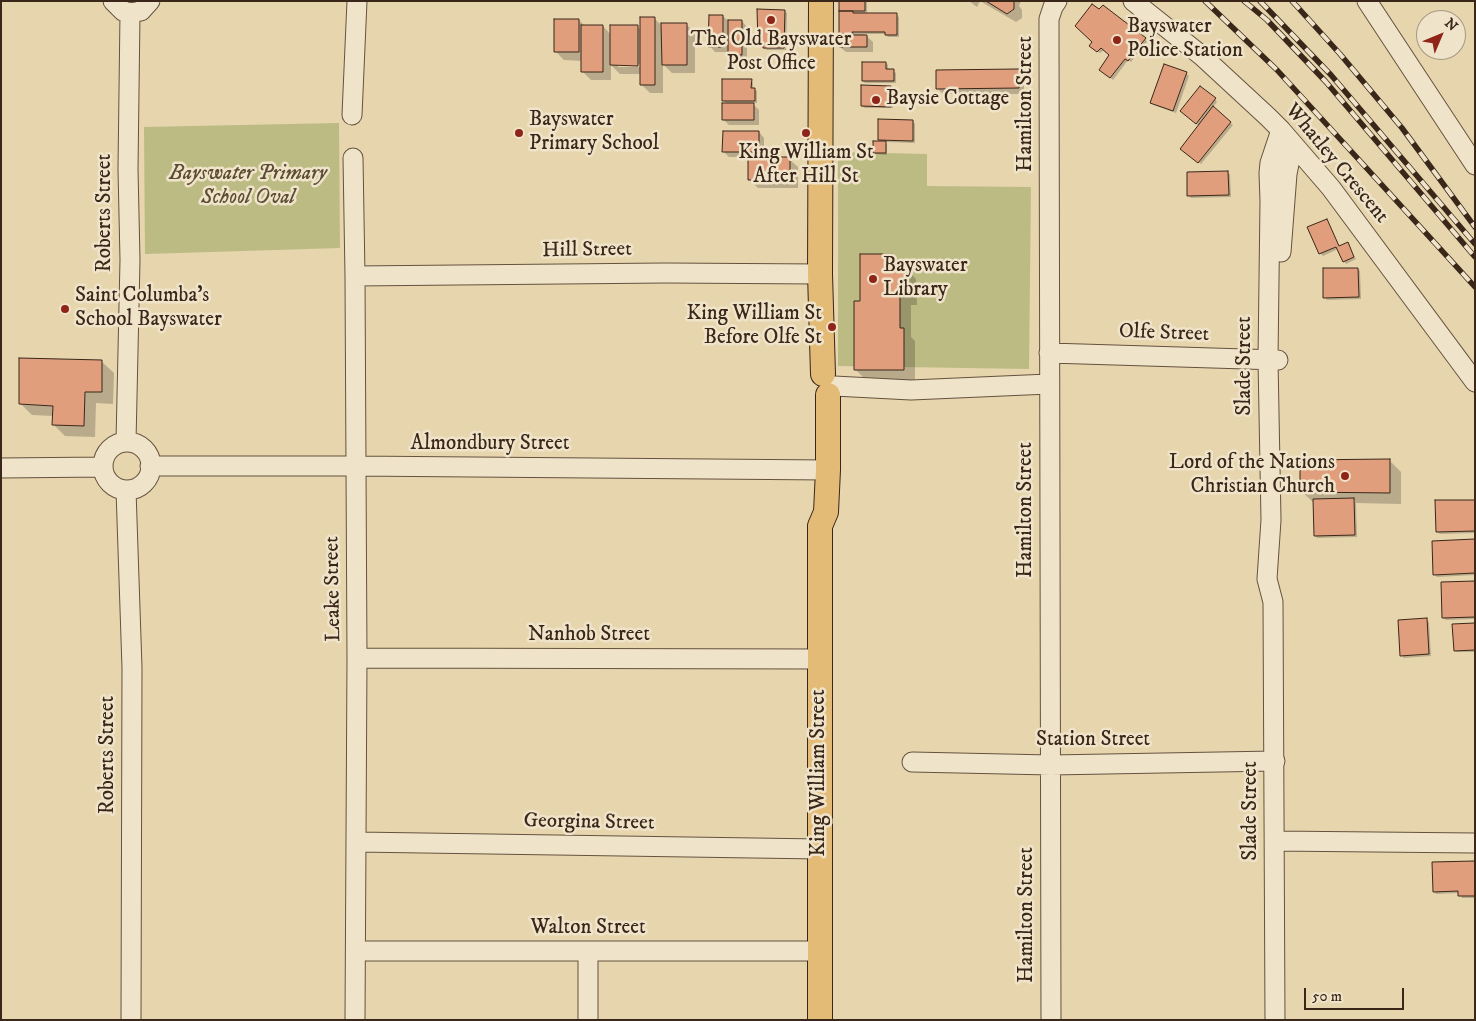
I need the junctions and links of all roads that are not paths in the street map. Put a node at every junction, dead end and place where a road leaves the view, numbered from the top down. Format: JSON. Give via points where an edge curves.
{"nodes":[{"id":1,"x":113,"y":1,"type":"edge"},
{"id":2,"x":150,"y":1,"type":"edge"},
{"id":3,"x":357,"y":1,"type":"edge"},
{"id":4,"x":821,"y":1,"type":"edge"},
{"id":5,"x":1058,"y":1,"type":"edge"},
{"id":6,"x":1133,"y":1,"type":"edge"},
{"id":7,"x":1366,"y":1,"type":"edge"},
{"id":8,"x":130,"y":13,"type":"junction"},
{"id":9,"x":352,"y":115,"type":"dead end"},
{"id":10,"x":1287,"y":137,"type":"junction"},
{"id":11,"x":353,"y":158,"type":"dead end"},
{"id":12,"x":1475,"y":165,"type":"edge"},
{"id":13,"x":820,"y":274,"type":"junction"},
{"id":14,"x":355,"y":276,"type":"junction"},
{"id":15,"x":1049,"y":354,"type":"junction"},
{"id":16,"x":1273,"y":360,"type":"junction"},
{"id":17,"x":1475,"y":382,"type":"edge"},
{"id":18,"x":1049,"y":384,"type":"junction"},
{"id":19,"x":825,"y":387,"type":"junction"},
{"id":20,"x":126,"y":442,"type":"junction"},
{"id":21,"x":150,"y":466,"type":"junction"},
{"id":22,"x":355,"y":466,"type":"junction"},
{"id":23,"x":103,"y":467,"type":"junction"},
{"id":24,"x":1,"y":468,"type":"edge"},
{"id":25,"x":821,"y":470,"type":"junction"},
{"id":26,"x":126,"y":490,"type":"junction"},
{"id":27,"x":357,"y":658,"type":"junction"},
{"id":28,"x":820,"y":659,"type":"junction"},
{"id":29,"x":1275,"y":761,"type":"junction"},
{"id":30,"x":912,"y":762,"type":"dead end"},
{"id":31,"x":1051,"y":765,"type":"junction"},
{"id":32,"x":1275,"y":841,"type":"junction"},
{"id":33,"x":357,"y":842,"type":"junction"},
{"id":34,"x":1475,"y":843,"type":"edge"},
{"id":35,"x":820,"y":849,"type":"junction"},
{"id":36,"x":588,"y":951,"type":"junction"},
{"id":37,"x":820,"y":951,"type":"junction"},
{"id":38,"x":356,"y":952,"type":"junction"},
{"id":39,"x":131,"y":1020,"type":"edge"},
{"id":40,"x":355,"y":1020,"type":"edge"},
{"id":41,"x":588,"y":1020,"type":"edge"},
{"id":42,"x":820,"y":1020,"type":"edge"},
{"id":43,"x":1051,"y":1020,"type":"edge"},
{"id":44,"x":1275,"y":1020,"type":"edge"}],
"edges":[{"from":1,"to":8,"type":"street"},
{"from":2,"to":8,"type":"street","via":[[141,11]]},
{"from":3,"to":9,"type":"street"},
{"from":4,"to":13,"type":"main road","name":"King William Street"},
{"from":5,"to":15,"type":"street","name":"Hamilton Street","via":[[1050,19]]},
{"from":6,"to":10,"type":"street","name":"Whatley Crescent","via":[[1202,56]]},
{"from":7,"to":12,"type":"street"},
{"from":8,"to":20,"type":"street","name":"Roberts Street"},
{"from":10,"to":16,"type":"street","name":"Slade Street"},
{"from":10,"to":17,"type":"street","name":"Whatley Crescent","via":[[1331,188]]},
{"from":11,"to":14,"type":"street","name":"Leake Street"},
{"from":13,"to":14,"type":"street","name":"Hill Street"},
{"from":13,"to":19,"type":"main road","name":"King William Street"},
{"from":14,"to":22,"type":"street","name":"Leake Street"},
{"from":15,"to":16,"type":"street","name":"Olfe Street"},
{"from":15,"to":18,"type":"street","name":"Hamilton Street"},
{"from":16,"to":29,"type":"street","name":"Slade Street","via":[[1280,501],[1278,580],[1272,602]]},
{"from":18,"to":19,"type":"street","via":[[912,390]]},
{"from":18,"to":31,"type":"street","name":"Hamilton Street"},
{"from":19,"to":25,"type":"main road","name":"King William Street"},
{"from":20,"to":21,"type":"street","via":[[140,447]]},
{"from":20,"to":23,"type":"street","via":[[107,453]]},
{"from":21,"to":22,"type":"street","name":"Almondbury Street"},
{"from":21,"to":26,"type":"street","via":[[146,480],[140,486]]},
{"from":22,"to":25,"type":"street","name":"Almondbury Street"},
{"from":22,"to":27,"type":"street","name":"Leake Street"},
{"from":23,"to":24,"type":"street"},
{"from":23,"to":26,"type":"street","via":[[110,483]]},
{"from":25,"to":28,"type":"main road","name":"King William Street","via":[[826,512],[820,526]]},
{"from":26,"to":39,"type":"street","name":"Roberts Street","via":[[132,668]]},
{"from":27,"to":28,"type":"street","name":"Nanhob Street"},
{"from":27,"to":33,"type":"street","name":"Leake Street"},
{"from":28,"to":35,"type":"main road","name":"King William Street"},
{"from":29,"to":31,"type":"street","name":"Station Street"},
{"from":29,"to":32,"type":"street","name":"Slade Street"},
{"from":30,"to":31,"type":"street","name":"Station Street"},
{"from":31,"to":43,"type":"street","name":"Hamilton Street"},
{"from":32,"to":34,"type":"street"},
{"from":32,"to":44,"type":"street","name":"Slade Street"},
{"from":33,"to":35,"type":"street","name":"Georgina Street"},
{"from":33,"to":38,"type":"street","name":"Leake Street"},
{"from":35,"to":37,"type":"main road","name":"King William Street"},
{"from":36,"to":37,"type":"street","name":"Walton Street"},
{"from":36,"to":38,"type":"street","name":"Walton Street"},
{"from":36,"to":41,"type":"street"},
{"from":37,"to":42,"type":"main road","name":"King William Street"},
{"from":38,"to":40,"type":"street","name":"Leake Street"}]}
